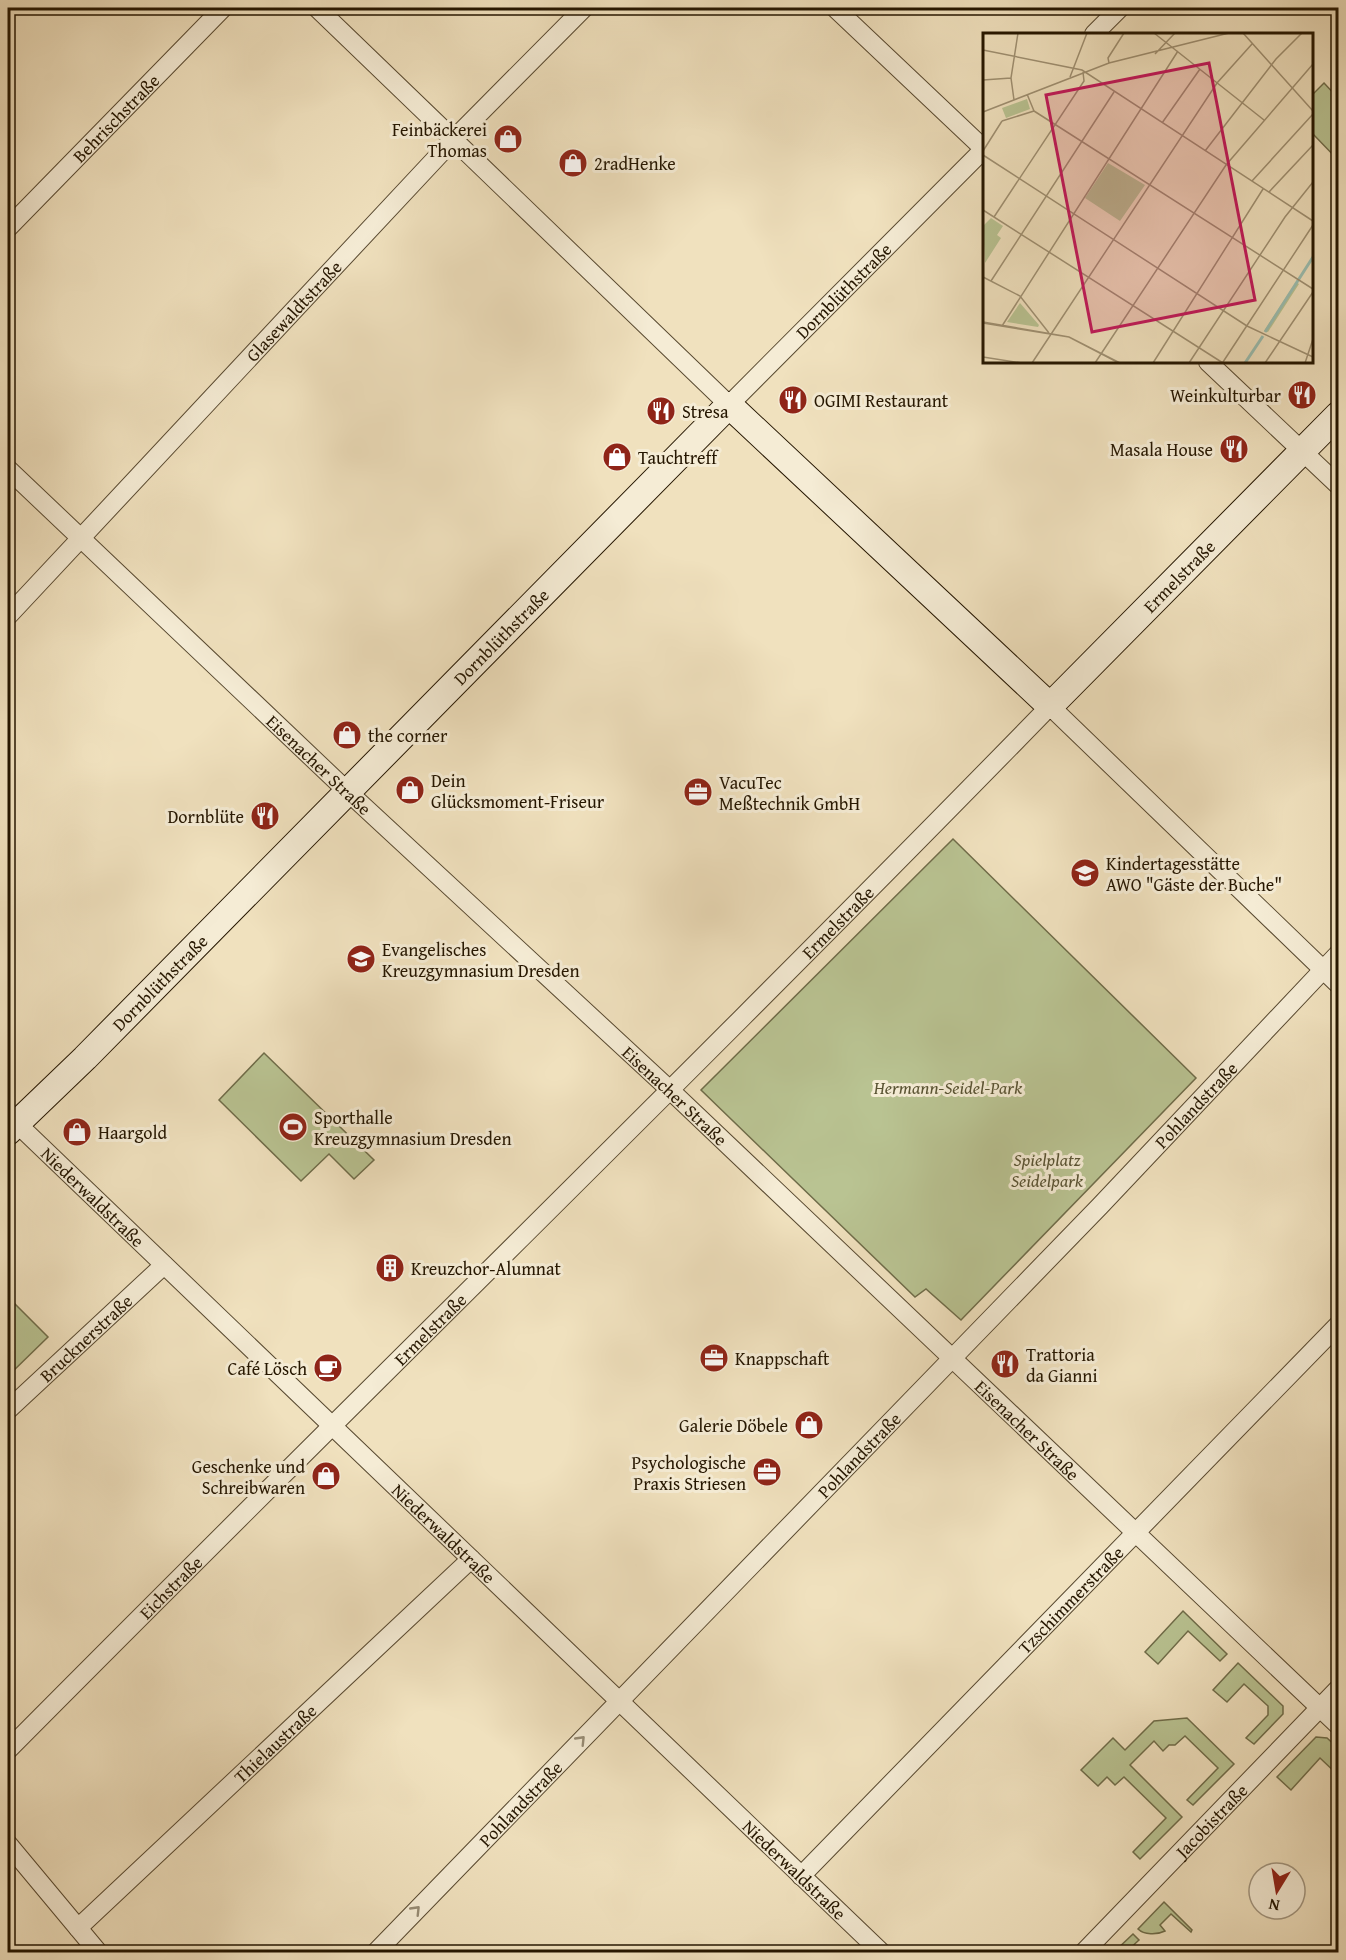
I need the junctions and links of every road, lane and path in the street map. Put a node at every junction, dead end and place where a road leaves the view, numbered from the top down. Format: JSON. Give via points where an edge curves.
{"nodes":[{"id":1,"x":223,"y":8,"type":"edge"},
{"id":2,"x":317,"y":8,"type":"edge"},
{"id":3,"x":584,"y":8,"type":"edge"},
{"id":4,"x":835,"y":8,"type":"edge"},
{"id":5,"x":1120,"y":8,"type":"edge"},
{"id":6,"x":1095,"y":33,"type":"edge"},
{"id":7,"x":453,"y":140,"type":"junction"},
{"id":8,"x":983,"y":148,"type":"edge"},
{"id":9,"x":983,"y":150,"type":"edge"},
{"id":10,"x":8,"y":228,"type":"edge"},
{"id":11,"x":1209,"y":363,"type":"edge"},
{"id":12,"x":729,"y":405,"type":"junction"},
{"id":13,"x":1338,"y":415,"type":"edge"},
{"id":14,"x":1302,"y":451,"type":"junction"},
{"id":15,"x":8,"y":469,"type":"edge"},
{"id":16,"x":1338,"y":485,"type":"edge"},
{"id":17,"x":81,"y":539,"type":"junction"},
{"id":18,"x":8,"y":616,"type":"edge"},
{"id":19,"x":1050,"y":706,"type":"junction"},
{"id":20,"x":347,"y":791,"type":"junction"},
{"id":21,"x":1338,"y":954,"type":"edge"},
{"id":22,"x":1324,"y":969,"type":"junction"},
{"id":23,"x":1338,"y":984,"type":"edge"},
{"id":24,"x":670,"y":1090,"type":"junction"},
{"id":25,"x":11,"y":1124,"type":"edge"},
{"id":26,"x":164,"y":1265,"type":"junction"},
{"id":27,"x":1338,"y":1325,"type":"edge"},
{"id":28,"x":952,"y":1358,"type":"junction"},
{"id":29,"x":8,"y":1410,"type":"edge"},
{"id":30,"x":331,"y":1425,"type":"junction"},
{"id":31,"x":1137,"y":1534,"type":"junction"},
{"id":32,"x":471,"y":1559,"type":"junction"},
{"id":33,"x":1338,"y":1689,"type":"edge"},
{"id":34,"x":618,"y":1701,"type":"junction"},
{"id":35,"x":1320,"y":1707,"type":"junction"},
{"id":36,"x":1338,"y":1725,"type":"edge"},
{"id":37,"x":8,"y":1750,"type":"edge"},
{"id":38,"x":8,"y":1844,"type":"edge"},
{"id":39,"x":801,"y":1876,"type":"junction"},
{"id":40,"x":78,"y":1928,"type":"junction"},
{"id":41,"x":98,"y":1953,"type":"edge"},
{"id":42,"x":376,"y":1953,"type":"edge"},
{"id":43,"x":881,"y":1953,"type":"edge"},
{"id":44,"x":1084,"y":1953,"type":"edge"}],
"edges":[{"from":1,"to":10,"type":"street","name":"Behrischstraße"},
{"from":2,"to":7,"type":"street"},
{"from":3,"to":7,"type":"street","name":"Glasewaldtstraße"},
{"from":4,"to":8,"type":"street"},
{"from":5,"to":6,"type":"street"},
{"from":7,"to":12,"type":"street"},
{"from":7,"to":17,"type":"street","name":"Glasewaldtstraße"},
{"from":9,"to":12,"type":"street","name":"Dornblüthstraße"},
{"from":11,"to":14,"type":"street"},
{"from":12,"to":19,"type":"street"},
{"from":12,"to":20,"type":"street","name":"Dornblüthstraße"},
{"from":13,"to":14,"type":"street","name":"Ermelstraße"},
{"from":14,"to":16,"type":"street"},
{"from":14,"to":19,"type":"street","name":"Ermelstraße"},
{"from":15,"to":17,"type":"street","name":"Eisenacher Straße"},
{"from":17,"to":18,"type":"street","name":"Glasewaldtstraße"},
{"from":17,"to":20,"type":"street","name":"Eisenacher Straße"},
{"from":19,"to":22,"type":"street"},
{"from":19,"to":24,"type":"street","name":"Ermelstraße"},
{"from":20,"to":24,"type":"street","name":"Eisenacher Straße"},
{"from":20,"to":25,"type":"street","name":"Dornblüthstraße"},
{"from":21,"to":22,"type":"street","name":"Pohlandstraße"},
{"from":22,"to":23,"type":"street"},
{"from":22,"to":28,"type":"street","name":"Pohlandstraße"},
{"from":24,"to":28,"type":"street","name":"Eisenacher Straße"},
{"from":24,"to":30,"type":"street","name":"Ermelstraße"},
{"from":25,"to":26,"type":"street","name":"Niederwaldstraße"},
{"from":26,"to":29,"type":"street","name":"Brucknerstraße"},
{"from":26,"to":30,"type":"street","name":"Niederwaldstraße"},
{"from":27,"to":31,"type":"street","name":"Tzschimmerstraße"},
{"from":28,"to":31,"type":"street","name":"Eisenacher Straße"},
{"from":28,"to":34,"type":"street","name":"Pohlandstraße"},
{"from":30,"to":32,"type":"street","name":"Niederwaldstraße"},
{"from":30,"to":37,"type":"street","name":"Eichstraße"},
{"from":31,"to":35,"type":"street","name":"Eisenacher Straße"},
{"from":31,"to":39,"type":"street","name":"Tzschimmerstraße"},
{"from":32,"to":34,"type":"street","name":"Niederwaldstraße"},
{"from":32,"to":40,"type":"street","name":"Thielaustraße"},
{"from":33,"to":35,"type":"street","name":"Jacobistraße"},
{"from":34,"to":39,"type":"street","name":"Niederwaldstraße"},
{"from":42,"to":34,"type":"street","name":"Pohlandstraße","one_way":true},
{"from":35,"to":36,"type":"street","name":"Eisenacher Straße"},
{"from":35,"to":44,"type":"street","name":"Jacobistraße"},
{"from":38,"to":40,"type":"street"},
{"from":39,"to":43,"type":"street","name":"Niederwaldstraße"},
{"from":40,"to":41,"type":"street"}]}
